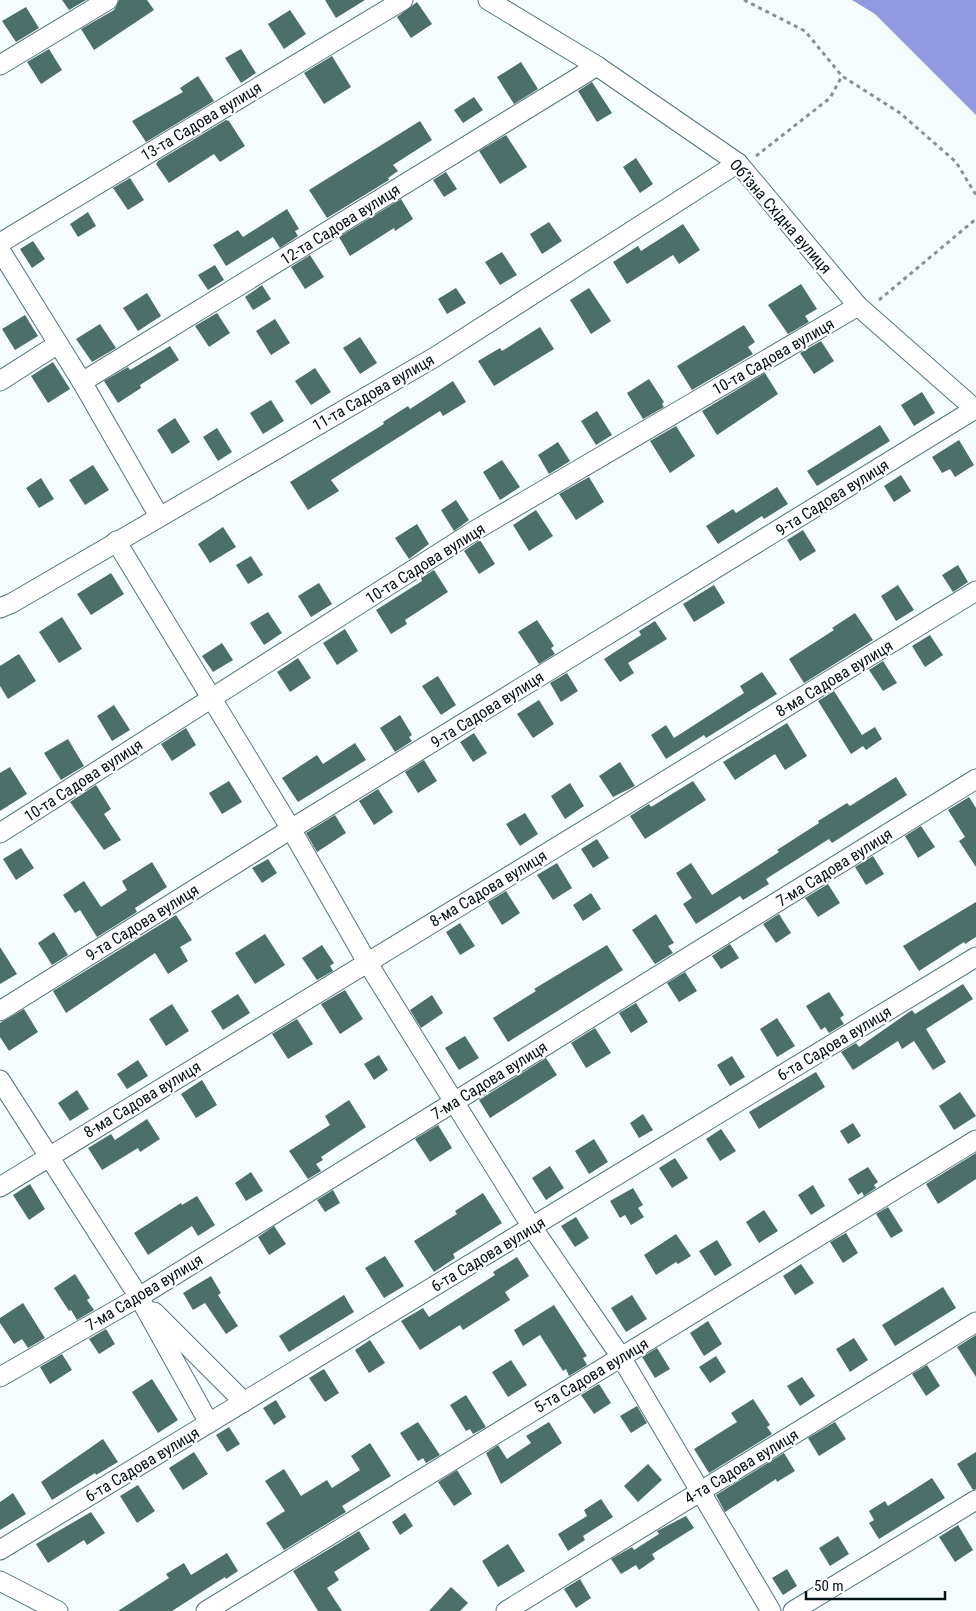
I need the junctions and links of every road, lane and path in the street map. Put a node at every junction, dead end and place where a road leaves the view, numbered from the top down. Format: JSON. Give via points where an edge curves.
{"nodes":[{"id":1,"x":108,"y":0,"type":"edge"},
{"id":2,"x":403,"y":0,"type":"edge"},
{"id":3,"x":488,"y":0,"type":"edge"},
{"id":4,"x":744,"y":0,"type":"edge"},
{"id":5,"x":0,"y":65,"type":"edge"},
{"id":6,"x":597,"y":66,"type":"junction"},
{"id":7,"x":842,"y":76,"type":"junction"},
{"id":8,"x":740,"y":165,"type":"junction"},
{"id":9,"x":976,"y":195,"type":"edge"},
{"id":10,"x":976,"y":219,"type":"edge"},
{"id":11,"x":0,"y":243,"type":"edge"},
{"id":12,"x":0,"y":250,"type":"edge"},
{"id":13,"x":862,"y":309,"type":"junction"},
{"id":14,"x":58,"y":344,"type":"junction"},
{"id":15,"x":0,"y":381,"type":"edge"},
{"id":16,"x":82,"y":382,"type":"junction"},
{"id":17,"x":975,"y":409,"type":"edge"},
{"id":18,"x":159,"y":516,"type":"junction"},
{"id":19,"x":116,"y":541,"type":"junction"},
{"id":20,"x":976,"y":591,"type":"edge"},
{"id":21,"x":0,"y":608,"type":"edge"},
{"id":22,"x":210,"y":699,"type":"junction"},
{"id":23,"x":976,"y":779,"type":"edge"},
{"id":24,"x":291,"y":829,"type":"junction"},
{"id":25,"x":0,"y":833,"type":"edge"},
{"id":26,"x":976,"y":957,"type":"edge"},
{"id":27,"x":367,"y":962,"type":"junction"},
{"id":28,"x":0,"y":1011,"type":"edge"},
{"id":29,"x":0,"y":1080,"type":"edge"},
{"id":30,"x":454,"y":1102,"type":"junction"},
{"id":31,"x":976,"y":1140,"type":"edge"},
{"id":32,"x":49,"y":1156,"type":"junction"},
{"id":33,"x":0,"y":1187,"type":"edge"},
{"id":34,"x":532,"y":1227,"type":"junction"},
{"id":35,"x":139,"y":1297,"type":"junction"},
{"id":36,"x":976,"y":1322,"type":"edge"},
{"id":37,"x":620,"y":1357,"type":"junction"},
{"id":38,"x":0,"y":1377,"type":"edge"},
{"id":39,"x":244,"y":1402,"type":"junction"},
{"id":40,"x":209,"y":1423,"type":"junction"},
{"id":41,"x":700,"y":1490,"type":"junction"},
{"id":42,"x":976,"y":1500,"type":"edge"},
{"id":43,"x":0,"y":1550,"type":"edge"},
{"id":44,"x":0,"y":1581,"type":"edge"},
{"id":45,"x":58,"y":1611,"type":"edge"},
{"id":46,"x":206,"y":1611,"type":"edge"},
{"id":47,"x":506,"y":1611,"type":"edge"},
{"id":48,"x":771,"y":1611,"type":"edge"},
{"id":49,"x":794,"y":1611,"type":"edge"}],
"edges":[{"from":1,"to":5,"type":"street"},
{"from":2,"to":11,"type":"street","name":"13-та Садова вулиця"},
{"from":3,"to":6,"type":"street","name":"Обʼїзна Східна вулиця"},
{"from":4,"to":7,"type":"path","via":[[805,31]]},
{"from":6,"to":8,"type":"street","name":"Обʼїзна Східна вулиця"},
{"from":6,"to":16,"type":"street","name":"12-та Садова вулиця"},
{"from":7,"to":8,"type":"path","via":[[830,98]]},
{"from":7,"to":9,"type":"path","via":[[900,113],[956,162]]},
{"from":8,"to":13,"type":"street","name":"Обʼїзна Східна вулиця"},
{"from":8,"to":18,"type":"street","name":"11-та Садова вулиця","via":[[435,357]]},
{"from":10,"to":13,"type":"path"},
{"from":12,"to":14,"type":"street"},
{"from":13,"to":17,"type":"street","name":"Обʼїзна Східна вулиця"},
{"from":13,"to":22,"type":"street","name":"10-та Садова вулиця","via":[[474,531]]},
{"from":14,"to":15,"type":"street"},
{"from":14,"to":16,"type":"street"},
{"from":16,"to":18,"type":"street"},
{"from":17,"to":24,"type":"street","name":"9-та Садова вулиця"},
{"from":18,"to":19,"type":"street","name":"11-та Садова вулиця"},
{"from":19,"to":21,"type":"street","name":"11-та Садова вулиця"},
{"from":19,"to":22,"type":"street"},
{"from":20,"to":27,"type":"street","name":"8-ма Садова вулиця"},
{"from":22,"to":24,"type":"street"},
{"from":22,"to":25,"type":"street","name":"10-та Садова вулиця"},
{"from":23,"to":30,"type":"street","name":"7-ма Садова вулиця"},
{"from":24,"to":27,"type":"street"},
{"from":24,"to":28,"type":"street","name":"9-та Садова вулиця"},
{"from":26,"to":34,"type":"street","name":"6-та Садова вулиця"},
{"from":27,"to":30,"type":"street"},
{"from":27,"to":32,"type":"street","name":"8-ма Садова вулиця"},
{"from":29,"to":32,"type":"street"},
{"from":30,"to":34,"type":"street"},
{"from":30,"to":35,"type":"street","name":"7-ма Садова вулиця"},
{"from":31,"to":37,"type":"street","name":"5-та Садова вулиця"},
{"from":32,"to":33,"type":"street","name":"8-ма Садова вулиця"},
{"from":32,"to":35,"type":"street"},
{"from":34,"to":37,"type":"street"},
{"from":34,"to":39,"type":"street","name":"6-та Садова вулиця"},
{"from":35,"to":38,"type":"street","name":"7-ма Садова вулиця"},
{"from":35,"to":39,"type":"street"},
{"from":35,"to":40,"type":"street"},
{"from":36,"to":41,"type":"street","name":"4-та Садова вулиця"},
{"from":37,"to":41,"type":"street"},
{"from":37,"to":46,"type":"street","name":"5-та Садова вулиця"},
{"from":39,"to":40,"type":"street","name":"6-та Садова вулиця"},
{"from":40,"to":43,"type":"street","name":"6-та Садова вулиця"},
{"from":41,"to":47,"type":"street","name":"4-та Садова вулиця"},
{"from":41,"to":48,"type":"street"},
{"from":42,"to":49,"type":"street"},
{"from":44,"to":45,"type":"street"}]}
